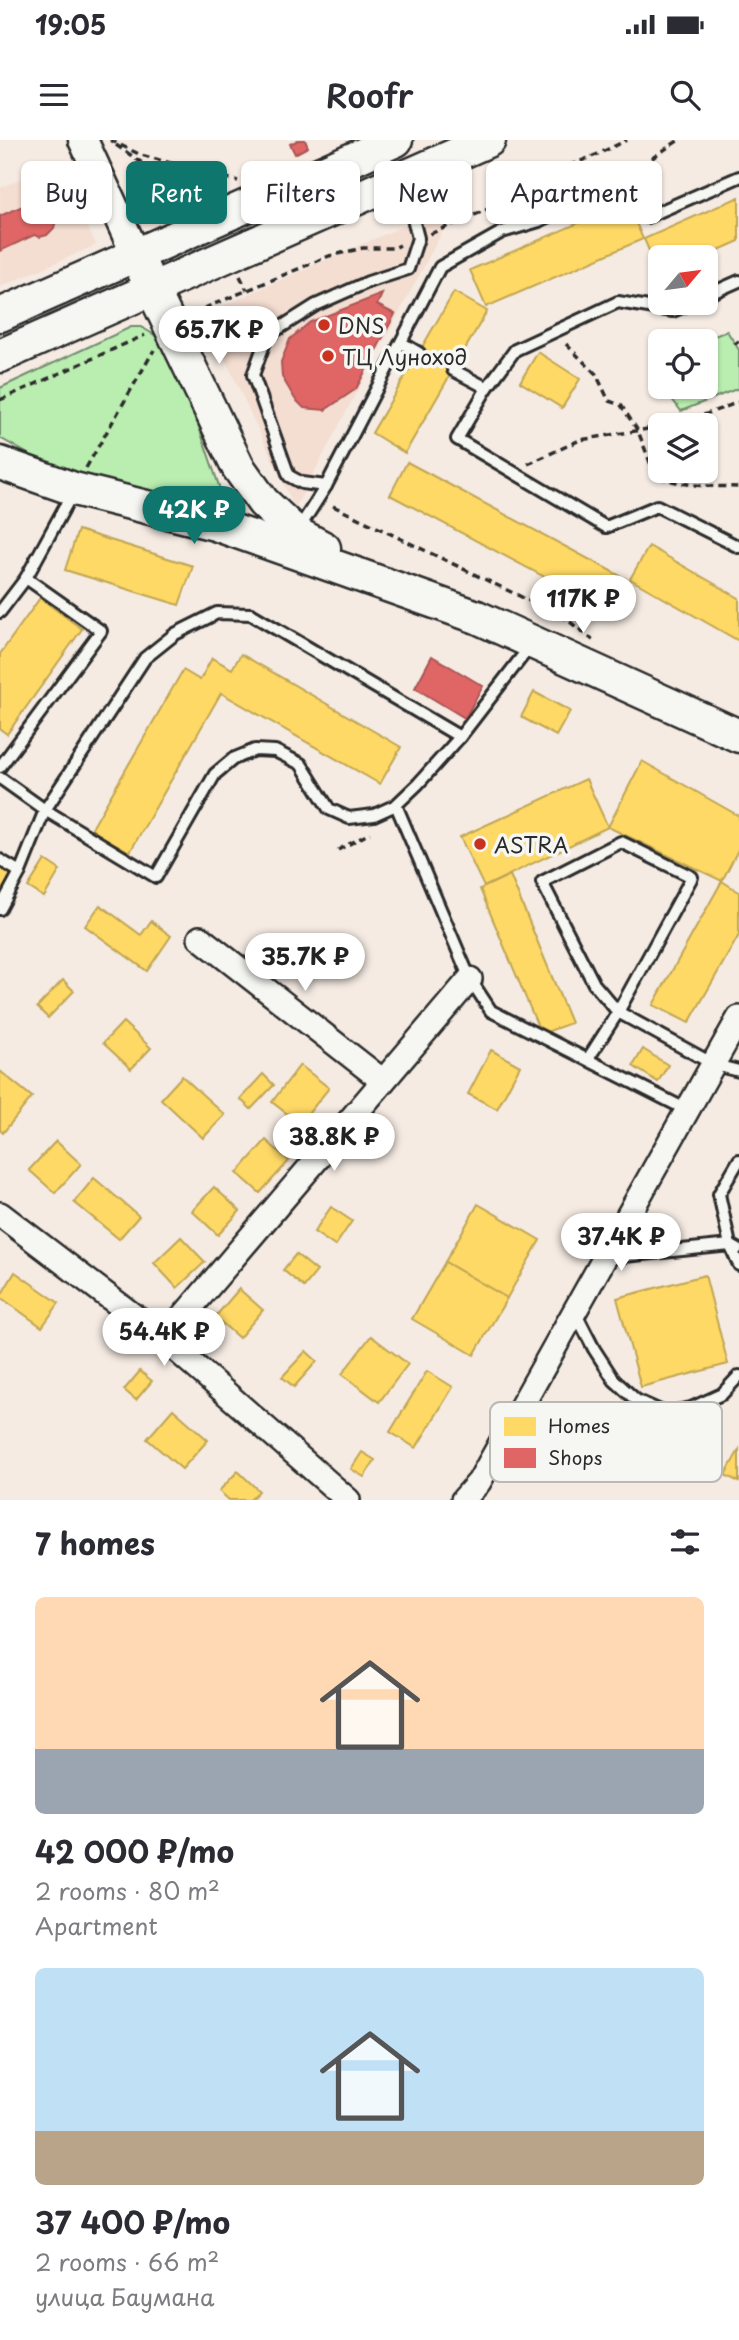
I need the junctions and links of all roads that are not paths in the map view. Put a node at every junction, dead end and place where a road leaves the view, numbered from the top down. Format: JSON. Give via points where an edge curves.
{"nodes":[{"id":1,"x":83,"y":140,"type":"edge"},
{"id":2,"x":396,"y":140,"type":"edge"},
{"id":3,"x":489,"y":140,"type":"edge"},
{"id":4,"x":442,"y":161,"type":"edge"},
{"id":5,"x":739,"y":177,"type":"edge"},
{"id":6,"x":374,"y":191,"type":"edge"},
{"id":7,"x":414,"y":224,"type":"edge"},
{"id":8,"x":136,"y":256,"type":"junction"},
{"id":9,"x":739,"y":281,"type":"edge"},
{"id":10,"x":152,"y":289,"type":"junction"},
{"id":11,"x":718,"y":290,"type":"edge"},
{"id":12,"x":13,"y":305,"type":"edge"},
{"id":13,"x":648,"y":307,"type":"edge"},
{"id":14,"x":402,"y":343,"type":"junction"},
{"id":15,"x":419,"y":353,"type":"dead end"},
{"id":16,"x":0,"y":356,"type":"edge"},
{"id":17,"x":453,"y":370,"type":"dead end"},
{"id":18,"x":487,"y":388,"type":"junction"},
{"id":19,"x":0,"y":463,"type":"edge"},
{"id":20,"x":238,"y":467,"type":"junction"},
{"id":21,"x":326,"y":486,"type":"junction"},
{"id":22,"x":74,"y":489,"type":"junction"},
{"id":23,"x":215,"y":524,"type":"junction"},
{"id":24,"x":296,"y":533,"type":"junction"},
{"id":25,"x":739,"y":547,"type":"edge"},
{"id":26,"x":26,"y":578,"type":"junction"},
{"id":27,"x":403,"y":590,"type":"junction"},
{"id":28,"x":0,"y":612,"type":"edge"},
{"id":29,"x":534,"y":641,"type":"junction"},
{"id":30,"x":739,"y":736,"type":"edge"},
{"id":31,"x":460,"y":737,"type":"junction"},
{"id":32,"x":0,"y":767,"type":"edge"},
{"id":33,"x":0,"y":778,"type":"edge"},
{"id":34,"x":396,"y":805,"type":"junction"},
{"id":35,"x":45,"y":810,"type":"junction"},
{"id":36,"x":0,"y":860,"type":"edge"},
{"id":37,"x":20,"y":872,"type":"junction"},
{"id":38,"x":0,"y":909,"type":"edge"},
{"id":39,"x":200,"y":938,"type":"dead end"},
{"id":40,"x":470,"y":979,"type":"junction"},
{"id":41,"x":618,"y":1012,"type":"junction"},
{"id":42,"x":739,"y":1018,"type":"edge"},
{"id":43,"x":588,"y":1059,"type":"junction"},
{"id":44,"x":715,"y":1065,"type":"junction"},
{"id":45,"x":739,"y":1071,"type":"edge"},
{"id":46,"x":383,"y":1081,"type":"junction"},
{"id":47,"x":687,"y":1110,"type":"junction"},
{"id":48,"x":739,"y":1160,"type":"edge"},
{"id":49,"x":0,"y":1213,"type":"edge"},
{"id":50,"x":735,"y":1248,"type":"edge"},
{"id":51,"x":604,"y":1258,"type":"junction"},
{"id":52,"x":739,"y":1265,"type":"edge"},
{"id":53,"x":575,"y":1311,"type":"junction"},
{"id":54,"x":164,"y":1339,"type":"junction"},
{"id":55,"x":739,"y":1376,"type":"edge"},
{"id":56,"x":524,"y":1402,"type":"edge"},
{"id":57,"x":640,"y":1402,"type":"edge"},
{"id":58,"x":704,"y":1402,"type":"edge"},
{"id":59,"x":490,"y":1462,"type":"edge"},
{"id":60,"x":348,"y":1500,"type":"edge"},
{"id":61,"x":463,"y":1500,"type":"edge"}],
"edges":[{"from":1,"to":8,"type":"street"},
{"from":2,"to":8,"type":"main road"},
{"from":3,"to":4,"type":"main road"},
{"from":5,"to":14,"type":"lane","via":[[647,217],[598,194],[502,232],[440,267]]},
{"from":6,"to":10,"type":"main road"},
{"from":7,"to":21,"type":"lane","via":[[418,238],[408,269],[316,305],[267,336],[253,374],[289,475],[302,483]]},
{"from":8,"to":10,"type":"main road"},
{"from":8,"to":12,"type":"main road"},
{"from":9,"to":11,"type":"lane"},
{"from":10,"to":16,"type":"main road"},
{"from":10,"to":20,"type":"main road"},
{"from":13,"to":18,"type":"lane","via":[[618,302],[515,350]]},
{"from":14,"to":15,"type":"lane"},
{"from":14,"to":21,"type":"lane"},
{"from":17,"to":18,"type":"lane"},
{"from":18,"to":25,"type":"lane","via":[[457,439],[606,527],[657,506]]},
{"from":19,"to":22,"type":"main road"},
{"from":20,"to":23,"type":"main road","via":[[230,511]]},
{"from":20,"to":24,"type":"main road","via":[[263,502]]},
{"from":21,"to":24,"type":"lane"},
{"from":22,"to":23,"type":"main road"},
{"from":22,"to":26,"type":"lane"},
{"from":23,"to":27,"type":"main road"},
{"from":24,"to":27,"type":"main road"},
{"from":26,"to":28,"type":"lane"},
{"from":26,"to":32,"type":"lane","via":[[101,631]]},
{"from":27,"to":29,"type":"main road"},
{"from":29,"to":30,"type":"main road"},
{"from":29,"to":31,"type":"lane"},
{"from":31,"to":34,"type":"lane"},
{"from":31,"to":35,"type":"lane","via":[[251,614],[217,613],[175,634],[145,658]]},
{"from":33,"to":35,"type":"lane"},
{"from":34,"to":35,"type":"lane","via":[[374,815],[349,818],[329,808],[301,764],[275,751],[255,750],[233,759],[215,774],[156,877]]},
{"from":34,"to":40,"type":"lane"},
{"from":35,"to":37,"type":"lane"},
{"from":36,"to":37,"type":"lane"},
{"from":37,"to":38,"type":"lane"},
{"from":39,"to":46,"type":"street"},
{"from":40,"to":43,"type":"lane","via":[[491,1011]]},
{"from":40,"to":46,"type":"street"},
{"from":41,"to":41,"type":"lane","via":[[594,985],[542,882],[621,842],[692,877]]},
{"from":41,"to":43,"type":"lane"},
{"from":41,"to":44,"type":"lane"},
{"from":42,"to":44,"type":"street"},
{"from":43,"to":47,"type":"lane"},
{"from":44,"to":45,"type":"lane"},
{"from":44,"to":47,"type":"street"},
{"from":46,"to":54,"type":"street"},
{"from":47,"to":51,"type":"street"},
{"from":48,"to":50,"type":"lane","via":[[719,1194]]},
{"from":49,"to":54,"type":"street"},
{"from":50,"to":51,"type":"lane"},
{"from":50,"to":52,"type":"lane"},
{"from":51,"to":53,"type":"street"},
{"from":53,"to":56,"type":"street"},
{"from":53,"to":57,"type":"lane","via":[[614,1380]]},
{"from":54,"to":60,"type":"street"},
{"from":55,"to":58,"type":"lane","via":[[722,1394]]},
{"from":59,"to":61,"type":"street"}]}
